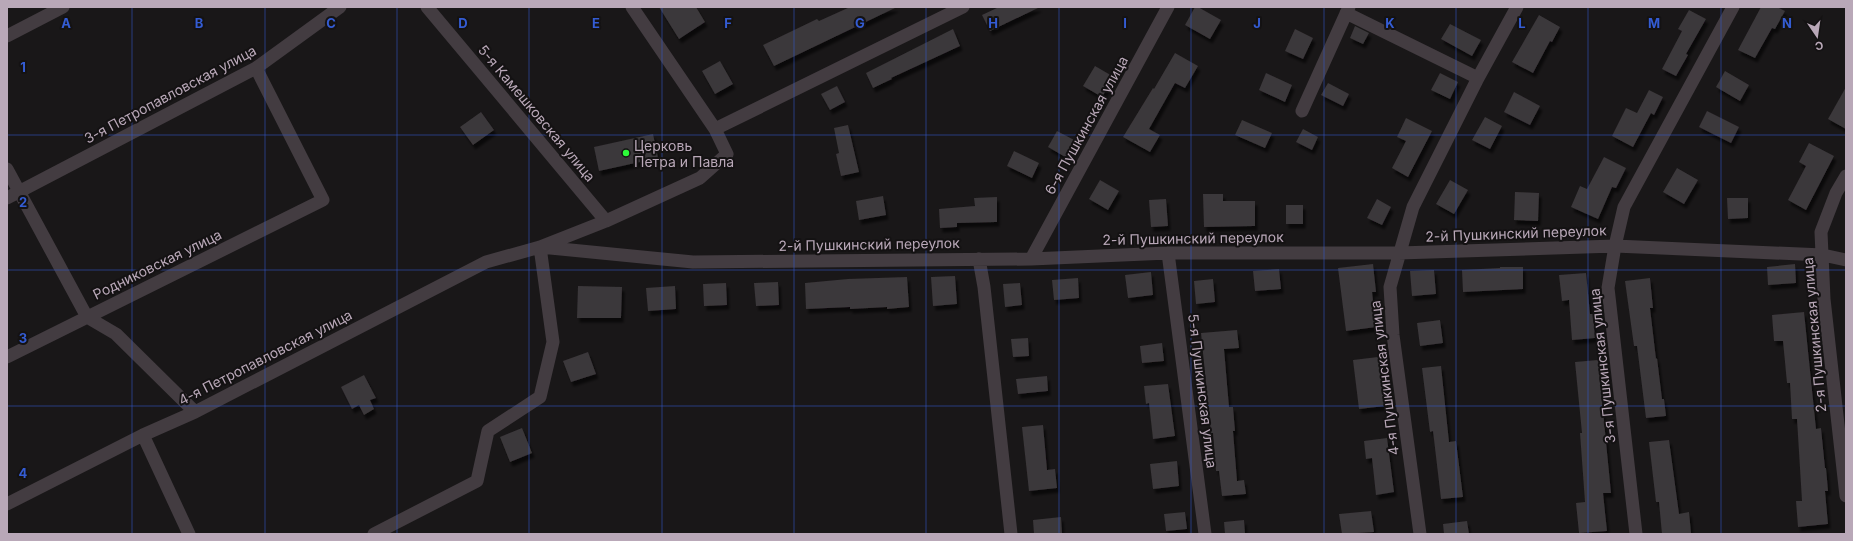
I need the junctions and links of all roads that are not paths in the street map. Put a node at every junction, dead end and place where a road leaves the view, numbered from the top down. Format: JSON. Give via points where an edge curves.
{"nodes":[{"id":1,"x":63,"y":7,"type":"edge"},
{"id":2,"x":340,"y":7,"type":"edge"},
{"id":3,"x":427,"y":7,"type":"edge"},
{"id":4,"x":632,"y":7,"type":"edge"},
{"id":5,"x":963,"y":7,"type":"edge"},
{"id":6,"x":1168,"y":7,"type":"edge"},
{"id":7,"x":1516,"y":7,"type":"edge"},
{"id":8,"x":1733,"y":7,"type":"edge"},
{"id":9,"x":1348,"y":10,"type":"edge"},
{"id":10,"x":7,"y":36,"type":"edge"},
{"id":11,"x":256,"y":68,"type":"junction"},
{"id":12,"x":1478,"y":78,"type":"junction"},
{"id":13,"x":1302,"y":111,"type":"dead end"},
{"id":14,"x":715,"y":129,"type":"junction"},
{"id":15,"x":7,"y":169,"type":"edge"},
{"id":16,"x":1846,"y":176,"type":"edge"},
{"id":17,"x":19,"y":192,"type":"junction"},
{"id":18,"x":7,"y":198,"type":"edge"},
{"id":19,"x":606,"y":221,"type":"junction"},
{"id":20,"x":1615,"y":246,"type":"junction"},
{"id":21,"x":540,"y":247,"type":"junction"},
{"id":22,"x":1168,"y":253,"type":"junction"},
{"id":23,"x":1399,"y":253,"type":"junction"},
{"id":24,"x":1822,"y":255,"type":"junction"},
{"id":25,"x":1031,"y":258,"type":"junction"},
{"id":26,"x":979,"y":259,"type":"junction"},
{"id":27,"x":1846,"y":260,"type":"edge"},
{"id":28,"x":87,"y":317,"type":"junction"},
{"id":29,"x":7,"y":357,"type":"edge"},
{"id":30,"x":195,"y":412,"type":"junction"},
{"id":31,"x":143,"y":435,"type":"junction"},
{"id":32,"x":1846,"y":496,"type":"edge"},
{"id":33,"x":7,"y":504,"type":"edge"},
{"id":34,"x":190,"y":534,"type":"edge"},
{"id":35,"x":374,"y":534,"type":"edge"},
{"id":36,"x":1011,"y":534,"type":"edge"},
{"id":37,"x":1205,"y":534,"type":"edge"},
{"id":38,"x":1420,"y":534,"type":"edge"},
{"id":39,"x":1636,"y":534,"type":"edge"}],
"edges":[{"from":1,"to":10,"type":"street"},
{"from":2,"to":11,"type":"street","name":"3-я Петропавловская улица"},
{"from":3,"to":19,"type":"street","name":"5-я Камешковская улица"},
{"from":4,"to":14,"type":"street"},
{"from":5,"to":14,"type":"street"},
{"from":6,"to":25,"type":"street","name":"6-я Пушкинская улица"},
{"from":7,"to":12,"type":"street","name":"4-я Пушкинская улица"},
{"from":8,"to":20,"type":"street","name":"3-я Пушкинская улица","via":[[1624,207]]},
{"from":9,"to":12,"type":"street"},
{"from":9,"to":13,"type":"street"},
{"from":11,"to":17,"type":"street","name":"3-я Петропавловская улица"},
{"from":11,"to":28,"type":"street","name":"Родниковская улица","via":[[322,200]]},
{"from":12,"to":23,"type":"street","name":"4-я Пушкинская улица","via":[[1414,207]]},
{"from":14,"to":19,"type":"street","name":"4-я Петропавловская улица","via":[[727,154],[700,178]]},
{"from":15,"to":17,"type":"street"},
{"from":16,"to":24,"type":"street","name":"2-я Пушкинская улица","via":[[1836,193],[1821,232]]},
{"from":17,"to":18,"type":"street","name":"3-я Петропавловская улица"},
{"from":17,"to":28,"type":"street"},
{"from":19,"to":21,"type":"street","name":"4-я Петропавловская улица"},
{"from":20,"to":23,"type":"street","name":"2-й Пушкинский переулок"},
{"from":20,"to":24,"type":"street","name":"2-й Пушкинский переулок"},
{"from":20,"to":39,"type":"street","name":"3-я Пушкинская улица","via":[[1608,288]]},
{"from":21,"to":26,"type":"street","name":"2-й Пушкинский переулок","via":[[693,262]]},
{"from":21,"to":30,"type":"street","name":"4-я Петропавловская улица","via":[[486,262]]},
{"from":21,"to":35,"type":"street","via":[[553,342],[540,397],[488,430],[477,481]]},
{"from":22,"to":23,"type":"street","name":"2-й Пушкинский переулок"},
{"from":22,"to":25,"type":"street","name":"2-й Пушкинский переулок"},
{"from":22,"to":37,"type":"street","name":"5-я Пушкинская улица"},
{"from":23,"to":38,"type":"street","name":"4-я Пушкинская улица","via":[[1390,287],[1393,335]]},
{"from":24,"to":27,"type":"street","name":"2-й Пушкинский переулок"},
{"from":24,"to":32,"type":"street","name":"2-я Пушкинская улица","via":[[1824,299]]},
{"from":25,"to":26,"type":"street","name":"2-й Пушкинский переулок"},
{"from":26,"to":36,"type":"street"},
{"from":28,"to":29,"type":"street","name":"Родниковская улица"},
{"from":28,"to":30,"type":"street","via":[[116,334]]},
{"from":30,"to":31,"type":"street","name":"4-я Петропавловская улица"},
{"from":31,"to":33,"type":"street","name":"4-я Петропавловская улица"},
{"from":31,"to":34,"type":"street"}]}
